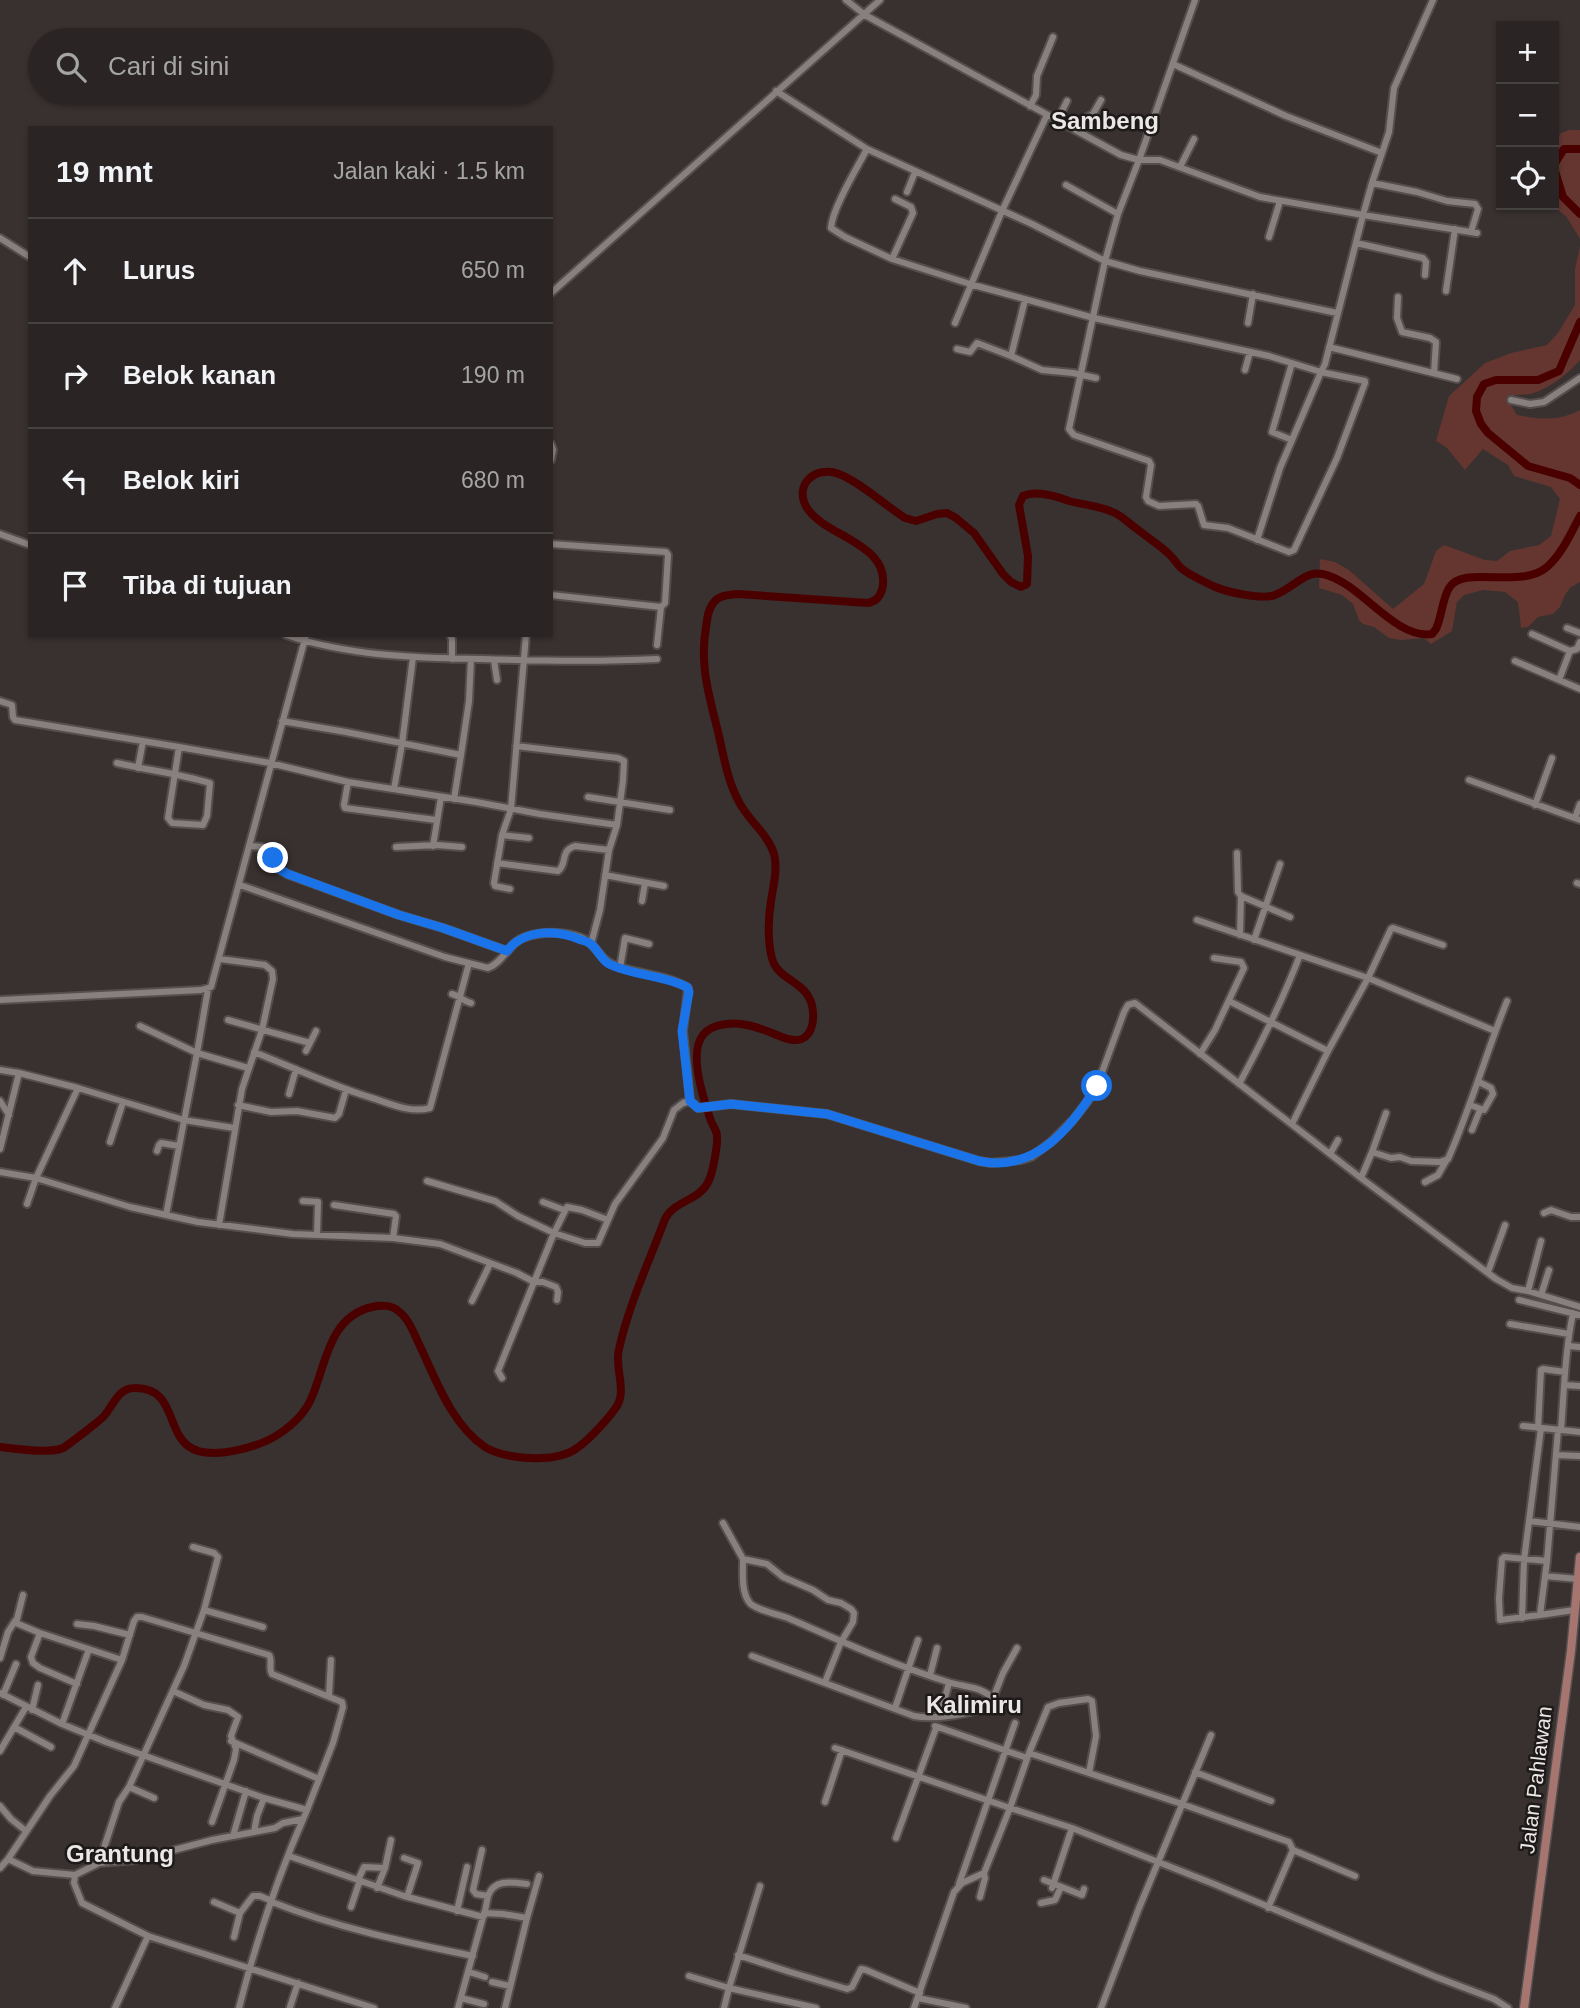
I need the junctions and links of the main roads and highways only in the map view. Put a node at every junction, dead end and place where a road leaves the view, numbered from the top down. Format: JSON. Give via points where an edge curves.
{"nodes":[{"id":1,"x":1580,"y":1556,"type":"edge"},
{"id":2,"x":1524,"y":2008,"type":"edge"}],
"edges":[{"from":1,"to":2,"type":"main road","name":"Jalan Pahlawan"}]}
